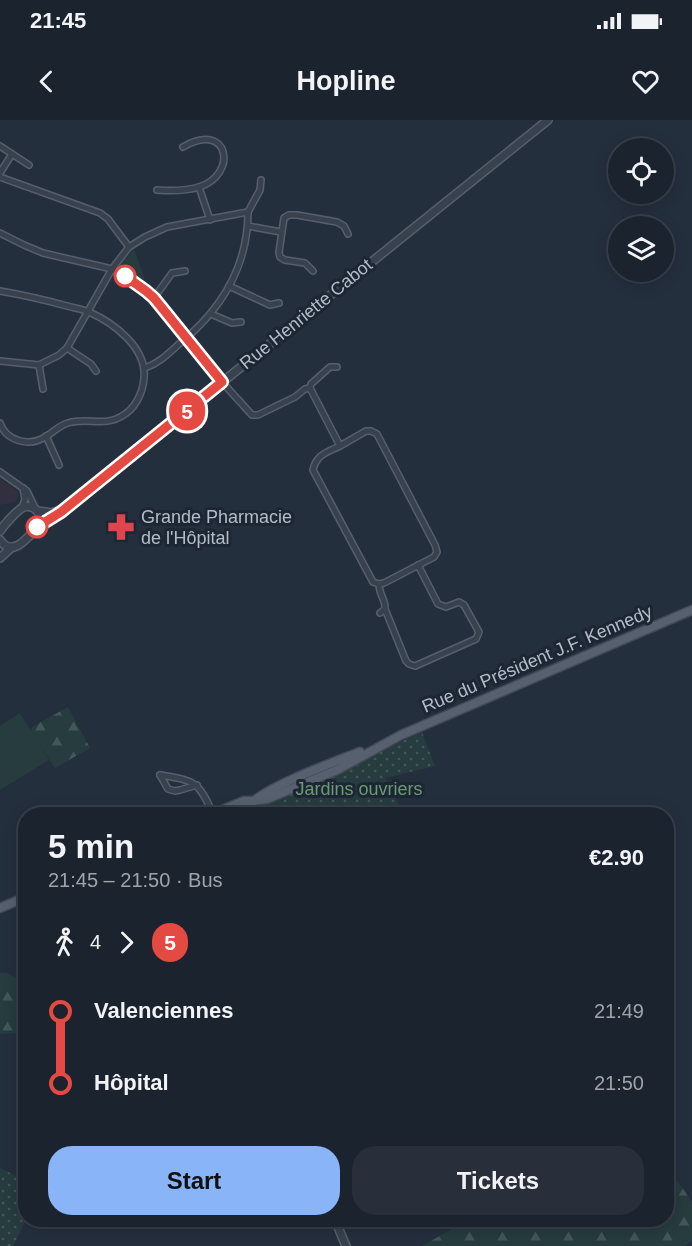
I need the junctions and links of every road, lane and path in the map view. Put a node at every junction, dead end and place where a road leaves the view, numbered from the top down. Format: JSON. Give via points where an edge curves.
{"nodes":[{"id":1,"x":548,"y":120,"type":"edge"},
{"id":2,"x":0,"y":146,"type":"edge"},
{"id":3,"x":183,"y":147,"type":"dead end"},
{"id":4,"x":12,"y":154,"type":"junction"},
{"id":5,"x":29,"y":165,"type":"dead end"},
{"id":6,"x":0,"y":175,"type":"edge"},
{"id":7,"x":261,"y":180,"type":"dead end"},
{"id":8,"x":200,"y":187,"type":"junction"},
{"id":9,"x":157,"y":190,"type":"dead end"},
{"id":10,"x":248,"y":212,"type":"junction"},
{"id":11,"x":210,"y":220,"type":"junction"},
{"id":12,"x":248,"y":226,"type":"junction"},
{"id":13,"x":281,"y":232,"type":"junction"},
{"id":14,"x":0,"y":233,"type":"edge"},
{"id":15,"x":348,"y":234,"type":"dead end"},
{"id":16,"x":129,"y":247,"type":"junction"},
{"id":17,"x":112,"y":269,"type":"junction"},
{"id":18,"x":185,"y":271,"type":"dead end"},
{"id":19,"x":313,"y":271,"type":"dead end"},
{"id":20,"x":230,"y":286,"type":"junction"},
{"id":21,"x":0,"y":291,"type":"edge"},
{"id":22,"x":154,"y":298,"type":"junction"},
{"id":23,"x":279,"y":303,"type":"dead end"},
{"id":24,"x":88,"y":312,"type":"junction"},
{"id":25,"x":211,"y":314,"type":"junction"},
{"id":26,"x":241,"y":322,"type":"dead end"},
{"id":27,"x":186,"y":338,"type":"junction"},
{"id":28,"x":67,"y":348,"type":"junction"},
{"id":29,"x":0,"y":361,"type":"edge"},
{"id":30,"x":39,"y":365,"type":"junction"},
{"id":31,"x":337,"y":367,"type":"dead end"},
{"id":32,"x":145,"y":368,"type":"junction"},
{"id":33,"x":96,"y":371,"type":"dead end"},
{"id":34,"x":222,"y":382,"type":"junction"},
{"id":35,"x":310,"y":388,"type":"junction"},
{"id":36,"x":43,"y":389,"type":"dead end"},
{"id":37,"x":0,"y":423,"type":"edge"},
{"id":38,"x":46,"y":436,"type":"junction"},
{"id":39,"x":340,"y":446,"type":"junction"},
{"id":40,"x":59,"y":465,"type":"dead end"},
{"id":41,"x":0,"y":472,"type":"edge"},
{"id":42,"x":22,"y":486,"type":"junction"},
{"id":43,"x":22,"y":508,"type":"junction"},
{"id":44,"x":65,"y":509,"type":"junction"},
{"id":45,"x":37,"y":510,"type":"junction"},
{"id":46,"x":39,"y":525,"type":"junction"},
{"id":47,"x":0,"y":531,"type":"edge"},
{"id":48,"x":0,"y":543,"type":"edge"},
{"id":49,"x":11,"y":548,"type":"junction"},
{"id":50,"x":0,"y":558,"type":"edge"},
{"id":51,"x":418,"y":565,"type":"junction"},
{"id":52,"x":379,"y":584,"type":"junction"},
{"id":53,"x":692,"y":610,"type":"edge"},
{"id":54,"x":197,"y":785,"type":"junction"},
{"id":55,"x":252,"y":801,"type":"junction"},
{"id":56,"x":209,"y":807,"type":"edge"},
{"id":57,"x":229,"y":807,"type":"edge"},
{"id":58,"x":249,"y":807,"type":"edge"},
{"id":59,"x":253,"y":807,"type":"edge"},
{"id":60,"x":18,"y":900,"type":"edge"},
{"id":61,"x":0,"y":908,"type":"edge"},
{"id":62,"x":338,"y":1227,"type":"edge"},
{"id":63,"x":346,"y":1246,"type":"edge"}],
"edges":[{"from":1,"to":34,"type":"street","name":"Rue Henriette Cabot"},
{"from":2,"to":4,"type":"street"},
{"from":3,"to":8,"type":"street","via":[[204,139],[217,142],[222,148],[224,164],[220,172]]},
{"from":4,"to":5,"type":"street"},
{"from":4,"to":6,"type":"street"},
{"from":6,"to":16,"type":"street","via":[[100,213]]},
{"from":7,"to":10,"type":"street"},
{"from":8,"to":9,"type":"street"},
{"from":8,"to":11,"type":"street"},
{"from":10,"to":11,"type":"street"},
{"from":10,"to":12,"type":"street"},
{"from":11,"to":16,"type":"street","via":[[167,227]]},
{"from":12,"to":13,"type":"street"},
{"from":12,"to":20,"type":"street"},
{"from":13,"to":15,"type":"street","via":[[284,218],[297,215],[337,222]]},
{"from":13,"to":19,"type":"street","via":[[280,257],[305,263]]},
{"from":14,"to":17,"type":"street","via":[[44,253]]},
{"from":16,"to":17,"type":"street"},
{"from":17,"to":22,"type":"street"},
{"from":17,"to":24,"type":"street"},
{"from":18,"to":22,"type":"street","via":[[172,273]]},
{"from":20,"to":23,"type":"street","via":[[270,305]]},
{"from":20,"to":25,"type":"street"},
{"from":21,"to":24,"type":"street"},
{"from":22,"to":27,"type":"street"},
{"from":24,"to":28,"type":"street"},
{"from":24,"to":32,"type":"street","via":[[120,332],[134,346]]},
{"from":25,"to":26,"type":"street","via":[[232,323]]},
{"from":25,"to":27,"type":"street"},
{"from":27,"to":32,"type":"street"},
{"from":27,"to":34,"type":"street"},
{"from":28,"to":30,"type":"street"},
{"from":28,"to":33,"type":"street"},
{"from":29,"to":30,"type":"street"},
{"from":30,"to":36,"type":"street"},
{"from":31,"to":35,"type":"street","via":[[330,367]]},
{"from":32,"to":38,"type":"street","via":[[140,395],[131,410],[114,420],[73,421]]},
{"from":34,"to":35,"type":"street","via":[[255,415]]},
{"from":34,"to":44,"type":"street","name":"Rue Henriette Cabot"},
{"from":35,"to":39,"type":"street"},
{"from":37,"to":38,"type":"street","via":[[7,434],[24,442]]},
{"from":38,"to":40,"type":"street"},
{"from":39,"to":51,"type":"street","via":[[366,431],[376,434],[437,552]]},
{"from":39,"to":52,"type":"street","via":[[318,457],[313,470],[374,582]]},
{"from":41,"to":42,"type":"street"},
{"from":42,"to":43,"type":"street"},
{"from":42,"to":45,"type":"street"},
{"from":43,"to":45,"type":"street"},
{"from":43,"to":47,"type":"street"},
{"from":44,"to":45,"type":"street","via":[[52,513]]},
{"from":44,"to":46,"type":"street","name":"Rue Henriette Cabot"},
{"from":45,"to":46,"type":"street"},
{"from":46,"to":49,"type":"street","name":"Rue Henriette Cabot"},
{"from":48,"to":49,"type":"street"},
{"from":49,"to":50,"type":"street"},
{"from":51,"to":52,"type":"street"},
{"from":51,"to":52,"type":"street","via":[[438,604],[464,605],[479,632],[476,639],[415,666],[409,664],[383,611],[386,605]]},
{"from":53,"to":55,"type":"main road","name":"Rue du Président J.F. Kennedy","via":[[394,738],[337,770],[267,799]]},
{"from":54,"to":54,"type":"street","via":[[175,791],[168,789],[160,775]]},
{"from":54,"to":56,"type":"street"},
{"from":55,"to":57,"type":"main road","name":"Rue du Président J.F. Kennedy"},
{"from":55,"to":58,"type":"main road","name":"Rue du Président J.F. Kennedy"},
{"from":55,"to":59,"type":"street"},
{"from":60,"to":61,"type":"main road"},
{"from":62,"to":63,"type":"street"}]}
